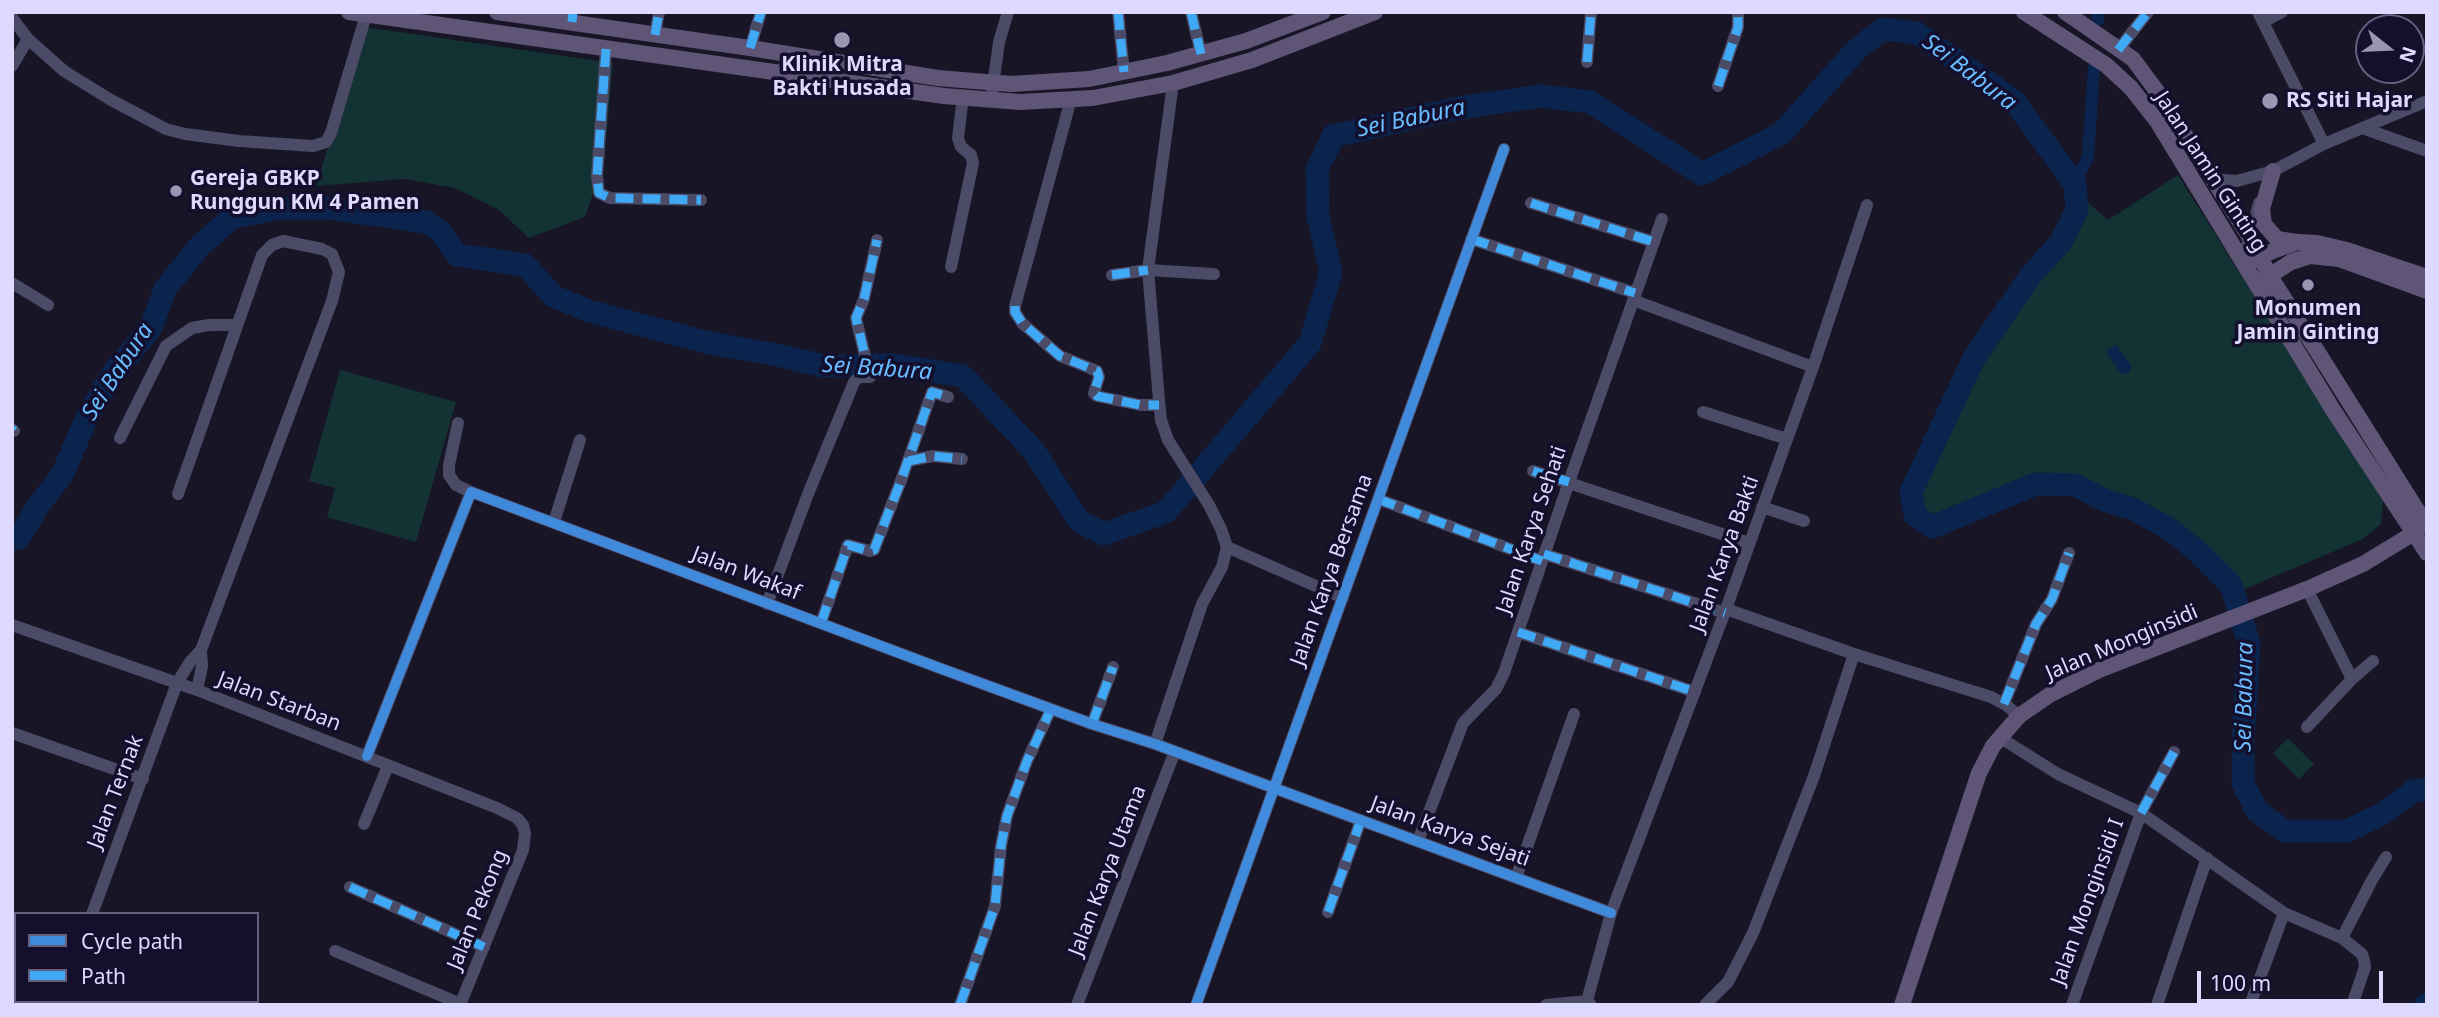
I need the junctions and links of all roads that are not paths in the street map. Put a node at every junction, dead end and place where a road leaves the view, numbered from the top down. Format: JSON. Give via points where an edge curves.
{"nodes":[{"id":1,"x":349,"y":12,"type":"edge"},
{"id":2,"x":659,"y":12,"type":"edge"},
{"id":3,"x":761,"y":12,"type":"edge"},
{"id":4,"x":1008,"y":12,"type":"edge"},
{"id":5,"x":1118,"y":12,"type":"edge"},
{"id":6,"x":1191,"y":12,"type":"edge"},
{"id":7,"x":1323,"y":12,"type":"edge"},
{"id":8,"x":1375,"y":12,"type":"edge"},
{"id":9,"x":1591,"y":12,"type":"edge"},
{"id":10,"x":1738,"y":12,"type":"edge"},
{"id":11,"x":2024,"y":12,"type":"edge"},
{"id":12,"x":2064,"y":12,"type":"edge"},
{"id":13,"x":2148,"y":12,"type":"edge"},
{"id":14,"x":2282,"y":12,"type":"edge"},
{"id":15,"x":502,"y":13,"type":"edge"},
{"id":16,"x":366,"y":15,"type":"junction"},
{"id":17,"x":573,"y":17,"type":"edge"},
{"id":18,"x":2260,"y":17,"type":"edge"},
{"id":19,"x":12,"y":18,"type":"edge"},
{"id":20,"x":505,"y":34,"type":"junction"},
{"id":21,"x":655,"y":35,"type":"junction"},
{"id":22,"x":29,"y":38,"type":"junction"},
{"id":23,"x":750,"y":48,"type":"junction"},
{"id":24,"x":606,"y":49,"type":"junction"},
{"id":25,"x":2118,"y":50,"type":"junction"},
{"id":26,"x":1201,"y":54,"type":"junction"},
{"id":27,"x":1587,"y":62,"type":"dead end"},
{"id":28,"x":12,"y":66,"type":"edge"},
{"id":29,"x":1124,"y":72,"type":"junction"},
{"id":30,"x":993,"y":83,"type":"junction"},
{"id":31,"x":1173,"y":83,"type":"junction"},
{"id":32,"x":1718,"y":86,"type":"dead end"},
{"id":33,"x":963,"y":97,"type":"junction"},
{"id":34,"x":1071,"y":99,"type":"junction"},
{"id":35,"x":991,"y":100,"type":"junction"},
{"id":36,"x":2427,"y":101,"type":"edge"},
{"id":37,"x":2365,"y":129,"type":"junction"},
{"id":38,"x":2324,"y":144,"type":"junction"},
{"id":39,"x":1504,"y":149,"type":"dead end"},
{"id":40,"x":2427,"y":152,"type":"edge"},
{"id":41,"x":2273,"y":170,"type":"junction"},
{"id":42,"x":2213,"y":179,"type":"junction"},
{"id":43,"x":701,"y":201,"type":"dead end"},
{"id":44,"x":1531,"y":203,"type":"dead end"},
{"id":45,"x":1867,"y":205,"type":"dead end"},
{"id":46,"x":1662,"y":219,"type":"dead end"},
{"id":47,"x":2250,"y":238,"type":"junction"},
{"id":48,"x":1471,"y":239,"type":"junction"},
{"id":49,"x":877,"y":240,"type":"dead end"},
{"id":50,"x":1654,"y":242,"type":"junction"},
{"id":51,"x":2298,"y":242,"type":"junction"},
{"id":52,"x":2249,"y":260,"type":"junction"},
{"id":53,"x":951,"y":267,"type":"dead end"},
{"id":54,"x":1148,"y":270,"type":"junction"},
{"id":55,"x":1214,"y":274,"type":"dead end"},
{"id":56,"x":1112,"y":275,"type":"dead end"},
{"id":57,"x":2427,"y":277,"type":"edge"},
{"id":58,"x":2262,"y":280,"type":"junction"},
{"id":59,"x":12,"y":283,"type":"edge"},
{"id":60,"x":2427,"y":291,"type":"edge"},
{"id":61,"x":1634,"y":296,"type":"junction"},
{"id":62,"x":48,"y":305,"type":"dead end"},
{"id":63,"x":237,"y":326,"type":"junction"},
{"id":64,"x":1814,"y":367,"type":"junction"},
{"id":65,"x":948,"y":397,"type":"dead end"},
{"id":66,"x":1159,"y":405,"type":"junction"},
{"id":67,"x":1703,"y":411,"type":"dead end"},
{"id":68,"x":458,"y":423,"type":"dead end"},
{"id":69,"x":120,"y":438,"type":"dead end"},
{"id":70,"x":1787,"y":439,"type":"junction"},
{"id":71,"x":580,"y":440,"type":"dead end"},
{"id":72,"x":962,"y":459,"type":"dead end"},
{"id":73,"x":908,"y":461,"type":"junction"},
{"id":74,"x":1533,"y":471,"type":"dead end"},
{"id":75,"x":1569,"y":482,"type":"junction"},
{"id":76,"x":471,"y":492,"type":"junction"},
{"id":77,"x":178,"y":494,"type":"dead end"},
{"id":78,"x":1378,"y":499,"type":"junction"},
{"id":79,"x":1762,"y":507,"type":"junction"},
{"id":80,"x":1804,"y":521,"type":"dead end"},
{"id":81,"x":554,"y":522,"type":"junction"},
{"id":82,"x":2420,"y":530,"type":"edge"},
{"id":83,"x":1749,"y":543,"type":"junction"},
{"id":84,"x":1227,"y":547,"type":"junction"},
{"id":85,"x":2068,"y":553,"type":"dead end"},
{"id":86,"x":2427,"y":553,"type":"edge"},
{"id":87,"x":1543,"y":558,"type":"junction"},
{"id":88,"x":2308,"y":589,"type":"junction"},
{"id":89,"x":1343,"y":598,"type":"junction"},
{"id":90,"x":767,"y":604,"type":"junction"},
{"id":91,"x":1725,"y":611,"type":"junction"},
{"id":92,"x":821,"y":623,"type":"junction"},
{"id":93,"x":12,"y":625,"type":"edge"},
{"id":94,"x":1518,"y":632,"type":"junction"},
{"id":95,"x":201,"y":650,"type":"junction"},
{"id":96,"x":1854,"y":654,"type":"junction"},
{"id":97,"x":2373,"y":661,"type":"dead end"},
{"id":98,"x":1113,"y":667,"type":"dead end"},
{"id":99,"x":2352,"y":679,"type":"junction"},
{"id":100,"x":177,"y":683,"type":"junction"},
{"id":101,"x":197,"y":690,"type":"junction"},
{"id":102,"x":1695,"y":692,"type":"junction"},
{"id":103,"x":2004,"y":704,"type":"junction"},
{"id":104,"x":1051,"y":709,"type":"junction"},
{"id":105,"x":1574,"y":714,"type":"dead end"},
{"id":106,"x":2019,"y":716,"type":"junction"},
{"id":107,"x":1092,"y":724,"type":"junction"},
{"id":108,"x":2307,"y":727,"type":"dead end"},
{"id":109,"x":12,"y":733,"type":"edge"},
{"id":110,"x":1999,"y":737,"type":"junction"},
{"id":111,"x":1155,"y":744,"type":"junction"},
{"id":112,"x":1175,"y":751,"type":"junction"},
{"id":113,"x":2174,"y":752,"type":"dead end"},
{"id":114,"x":367,"y":756,"type":"junction"},
{"id":115,"x":388,"y":766,"type":"junction"},
{"id":116,"x":143,"y":779,"type":"junction"},
{"id":117,"x":1275,"y":788,"type":"junction"},
{"id":118,"x":2141,"y":813,"type":"junction"},
{"id":119,"x":1361,"y":820,"type":"junction"},
{"id":120,"x":364,"y":824,"type":"dead end"},
{"id":121,"x":524,"y":829,"type":"joint"},
{"id":122,"x":1418,"y":841,"type":"junction"},
{"id":123,"x":2207,"y":858,"type":"junction"},
{"id":124,"x":2386,"y":858,"type":"dead end"},
{"id":125,"x":1516,"y":878,"type":"junction"},
{"id":126,"x":350,"y":887,"type":"dead end"},
{"id":127,"x":93,"y":912,"type":"edge"},
{"id":128,"x":1328,"y":912,"type":"dead end"},
{"id":129,"x":1611,"y":913,"type":"junction"},
{"id":130,"x":2284,"y":913,"type":"junction"},
{"id":131,"x":2342,"y":938,"type":"junction"},
{"id":132,"x":484,"y":947,"type":"junction"},
{"id":133,"x":335,"y":951,"type":"dead end"},
{"id":134,"x":1589,"y":1003,"type":"edge"},
{"id":135,"x":461,"y":1004,"type":"edge"},
{"id":136,"x":960,"y":1005,"type":"edge"},
{"id":137,"x":1077,"y":1005,"type":"edge"},
{"id":138,"x":1196,"y":1005,"type":"edge"},
{"id":139,"x":1546,"y":1005,"type":"edge"},
{"id":140,"x":1705,"y":1005,"type":"edge"},
{"id":141,"x":1902,"y":1005,"type":"edge"},
{"id":142,"x":2072,"y":1005,"type":"edge"},
{"id":143,"x":2157,"y":1005,"type":"edge"},
{"id":144,"x":2250,"y":1005,"type":"edge"},
{"id":145,"x":2352,"y":1005,"type":"edge"}],
"edges":[{"from":1,"to":16,"type":"main road"},
{"from":2,"to":21,"type":"street"},
{"from":3,"to":23,"type":"street"},
{"from":4,"to":30,"type":"street"},
{"from":5,"to":29,"type":"street"},
{"from":6,"to":26,"type":"street"},
{"from":7,"to":26,"type":"main road"},
{"from":8,"to":31,"type":"main road","via":[[1252,60]]},
{"from":9,"to":27,"type":"street"},
{"from":10,"to":32,"type":"street","via":[[1738,27]]},
{"from":11,"to":52,"type":"main road","name":"Jalan Jamin Ginting","via":[[2106,65],[2131,88]]},
{"from":12,"to":25,"type":"main road","name":"Jalan Jamin Ginting"},
{"from":13,"to":25,"type":"street"},
{"from":14,"to":18,"type":"street"},
{"from":15,"to":17,"type":"main road"},
{"from":15,"to":20,"type":"main road"},
{"from":16,"to":20,"type":"main road"},
{"from":16,"to":22,"type":"street","via":[[331,133],[323,144],[313,146],[239,141],[166,129],[64,71]]},
{"from":17,"to":21,"type":"main road"},
{"from":18,"to":38,"type":"street"},
{"from":19,"to":22,"type":"street"},
{"from":20,"to":24,"type":"main road"},
{"from":21,"to":23,"type":"main road"},
{"from":22,"to":28,"type":"street"},
{"from":23,"to":30,"type":"main road"},
{"from":24,"to":33,"type":"main road"},
{"from":24,"to":43,"type":"street","via":[[599,194]]},
{"from":25,"to":42,"type":"main road","name":"Jalan Jamin Ginting","via":[[2133,59],[2161,97]]},
{"from":26,"to":29,"type":"main road"},
{"from":29,"to":30,"type":"main road","via":[[1089,79]]},
{"from":30,"to":35,"type":"street"},
{"from":31,"to":34,"type":"main road"},
{"from":31,"to":54,"type":"street"},
{"from":33,"to":35,"type":"main road"},
{"from":33,"to":53,"type":"street","via":[[958,138],[973,163]]},
{"from":34,"to":35,"type":"main road"},
{"from":34,"to":66,"type":"street","via":[[1015,312],[1060,356],[1097,372],[1097,396]]},
{"from":36,"to":37,"type":"street"},
{"from":37,"to":38,"type":"street"},
{"from":37,"to":40,"type":"street"},
{"from":38,"to":41,"type":"street"},
{"from":39,"to":48,"type":"street","name":"Jalan Karya Bersama"},
{"from":41,"to":42,"type":"street","via":[[2237,181]]},
{"from":41,"to":47,"type":"street"},
{"from":41,"to":51,"type":"main road","via":[[2262,209],[2264,224],[2277,239]]},
{"from":42,"to":47,"type":"main road","name":"Jalan Jamin Ginting"},
{"from":44,"to":50,"type":"street"},
{"from":45,"to":64,"type":"street","name":"Jalan Karya Bakti"},
{"from":46,"to":50,"type":"street","name":"Jalan Karya Sehati"},
{"from":47,"to":52,"type":"main road","name":"Jalan Jamin Ginting"},
{"from":48,"to":61,"type":"street"},
{"from":48,"to":78,"type":"street","name":"Jalan Karya Bersama"},
{"from":49,"to":90,"type":"street","via":[[856,322],[870,377],[854,382]]},
{"from":50,"to":61,"type":"street","name":"Jalan Karya Sehati"},
{"from":51,"to":52,"type":"main road"},
{"from":51,"to":57,"type":"main road","via":[[2347,250]]},
{"from":52,"to":58,"type":"main road","name":"Jalan Jamin Ginting"},
{"from":54,"to":55,"type":"street"},
{"from":54,"to":56,"type":"street"},
{"from":54,"to":66,"type":"street"},
{"from":58,"to":60,"type":"main road","via":[[2311,256],[2339,259]]},
{"from":58,"to":82,"type":"main road","name":"Jalan Jamin Ginting"},
{"from":59,"to":62,"type":"street"},
{"from":61,"to":64,"type":"street"},
{"from":61,"to":75,"type":"street","name":"Jalan Karya Sehati"},
{"from":63,"to":69,"type":"street","via":[[192,328],[166,346]]},
{"from":63,"to":77,"type":"street"},
{"from":63,"to":95,"type":"street","via":[[262,255],[272,244],[283,241],[332,254],[339,272],[332,301]]},
{"from":64,"to":70,"type":"street","name":"Jalan Karya Bakti"},
{"from":65,"to":73,"type":"street","via":[[932,392]]},
{"from":66,"to":84,"type":"street","via":[[1166,434],[1222,529]]},
{"from":67,"to":70,"type":"street"},
{"from":68,"to":76,"type":"street","via":[[449,475],[456,485]]},
{"from":70,"to":79,"type":"street","name":"Jalan Karya Bakti"},
{"from":71,"to":81,"type":"street"},
{"from":72,"to":73,"type":"street","via":[[933,456]]},
{"from":73,"to":92,"type":"street","via":[[874,550],[848,546]]},
{"from":74,"to":75,"type":"street"},
{"from":75,"to":83,"type":"street"},
{"from":75,"to":87,"type":"street","name":"Jalan Karya Sehati"},
{"from":76,"to":81,"type":"street","name":"Jalan Wakaf"},
{"from":76,"to":114,"type":"street"},
{"from":78,"to":87,"type":"street"},
{"from":78,"to":89,"type":"street","name":"Jalan Karya Bersama"},
{"from":79,"to":80,"type":"street"},
{"from":79,"to":83,"type":"street","name":"Jalan Karya Bakti"},
{"from":81,"to":90,"type":"street","name":"Jalan Wakaf"},
{"from":82,"to":86,"type":"main road","name":"Jalan Jamin Ginting"},
{"from":82,"to":88,"type":"main road","name":"Jalan Monginsidi"},
{"from":83,"to":91,"type":"street","name":"Jalan Karya Bakti"},
{"from":84,"to":89,"type":"street"},
{"from":84,"to":111,"type":"street","via":[[1202,604]]},
{"from":85,"to":103,"type":"street"},
{"from":87,"to":91,"type":"street"},
{"from":87,"to":94,"type":"street","name":"Jalan Karya Sehati"},
{"from":88,"to":99,"type":"street"},
{"from":88,"to":106,"type":"main road","name":"Jalan Monginsidi","via":[[2099,670]]},
{"from":89,"to":117,"type":"street","name":"Jalan Karya Bersama"},
{"from":90,"to":92,"type":"street","name":"Jalan Wakaf"},
{"from":91,"to":96,"type":"street"},
{"from":91,"to":102,"type":"street","name":"Jalan Karya Bakti"},
{"from":92,"to":104,"type":"street","name":"Jalan Wakaf"},
{"from":93,"to":100,"type":"street","name":"Jalan Starban"},
{"from":94,"to":102,"type":"street"},
{"from":94,"to":122,"type":"street","name":"Jalan Karya Sehati","via":[[1500,681],[1461,727]]},
{"from":95,"to":100,"type":"street","name":"Jalan Ternak"},
{"from":95,"to":101,"type":"street"},
{"from":96,"to":103,"type":"street"},
{"from":96,"to":140,"type":"street","via":[[1814,776],[1753,933],[1733,974]]},
{"from":97,"to":99,"type":"street"},
{"from":98,"to":107,"type":"street"},
{"from":99,"to":108,"type":"street"},
{"from":100,"to":101,"type":"street","name":"Jalan Starban"},
{"from":100,"to":116,"type":"street","name":"Jalan Ternak"},
{"from":101,"to":114,"type":"street","name":"Jalan Starban"},
{"from":102,"to":129,"type":"street","name":"Jalan Karya Bakti"},
{"from":103,"to":106,"type":"street"},
{"from":104,"to":107,"type":"street","name":"Jalan Wakaf"},
{"from":104,"to":136,"type":"street","via":[[1007,816],[995,906]]},
{"from":105,"to":125,"type":"street"},
{"from":106,"to":110,"type":"main road","name":"Jalan Monginsidi"},
{"from":107,"to":111,"type":"street","name":"Jalan Wakaf"},
{"from":109,"to":116,"type":"street"},
{"from":110,"to":118,"type":"street","via":[[2058,774]]},
{"from":110,"to":141,"type":"main road","name":"Jalan Monginsidi","via":[[1969,800]]},
{"from":111,"to":112,"type":"street","name":"Jalan Wakaf"},
{"from":112,"to":117,"type":"street","name":"Jalan Wakaf"},
{"from":112,"to":137,"type":"street","name":"Jalan Karya Utama"},
{"from":113,"to":118,"type":"street","name":"Jalan Monginsidi I"},
{"from":114,"to":115,"type":"street","name":"Jalan Starban"},
{"from":115,"to":120,"type":"street"},
{"from":115,"to":121,"type":"street","name":"Jalan Starban","via":[[497,808],[517,818]]},
{"from":116,"to":127,"type":"street","name":"Jalan Ternak"},
{"from":117,"to":119,"type":"street","name":"Jalan Karya Sejati"},
{"from":117,"to":138,"type":"street","name":"Jalan Karya Bersama"},
{"from":118,"to":123,"type":"street"},
{"from":118,"to":142,"type":"street","name":"Jalan Monginsidi I"},
{"from":119,"to":122,"type":"street","name":"Jalan Karya Sejati"},
{"from":119,"to":128,"type":"street"},
{"from":121,"to":132,"type":"street","name":"Jalan Pekong","via":[[523,850]]},
{"from":122,"to":125,"type":"street","name":"Jalan Karya Sejati"},
{"from":123,"to":130,"type":"street"},
{"from":123,"to":143,"type":"street"},
{"from":124,"to":131,"type":"street"},
{"from":125,"to":129,"type":"street","name":"Jalan Karya Sejati"},
{"from":126,"to":132,"type":"street"},
{"from":129,"to":134,"type":"street","name":"Jalan Karya Bakti"},
{"from":130,"to":131,"type":"street"},
{"from":130,"to":144,"type":"street"},
{"from":131,"to":145,"type":"street","via":[[2364,960]]},
{"from":132,"to":135,"type":"street","name":"Jalan Pekong"},
{"from":133,"to":135,"type":"street"},
{"from":134,"to":139,"type":"street"}]}
